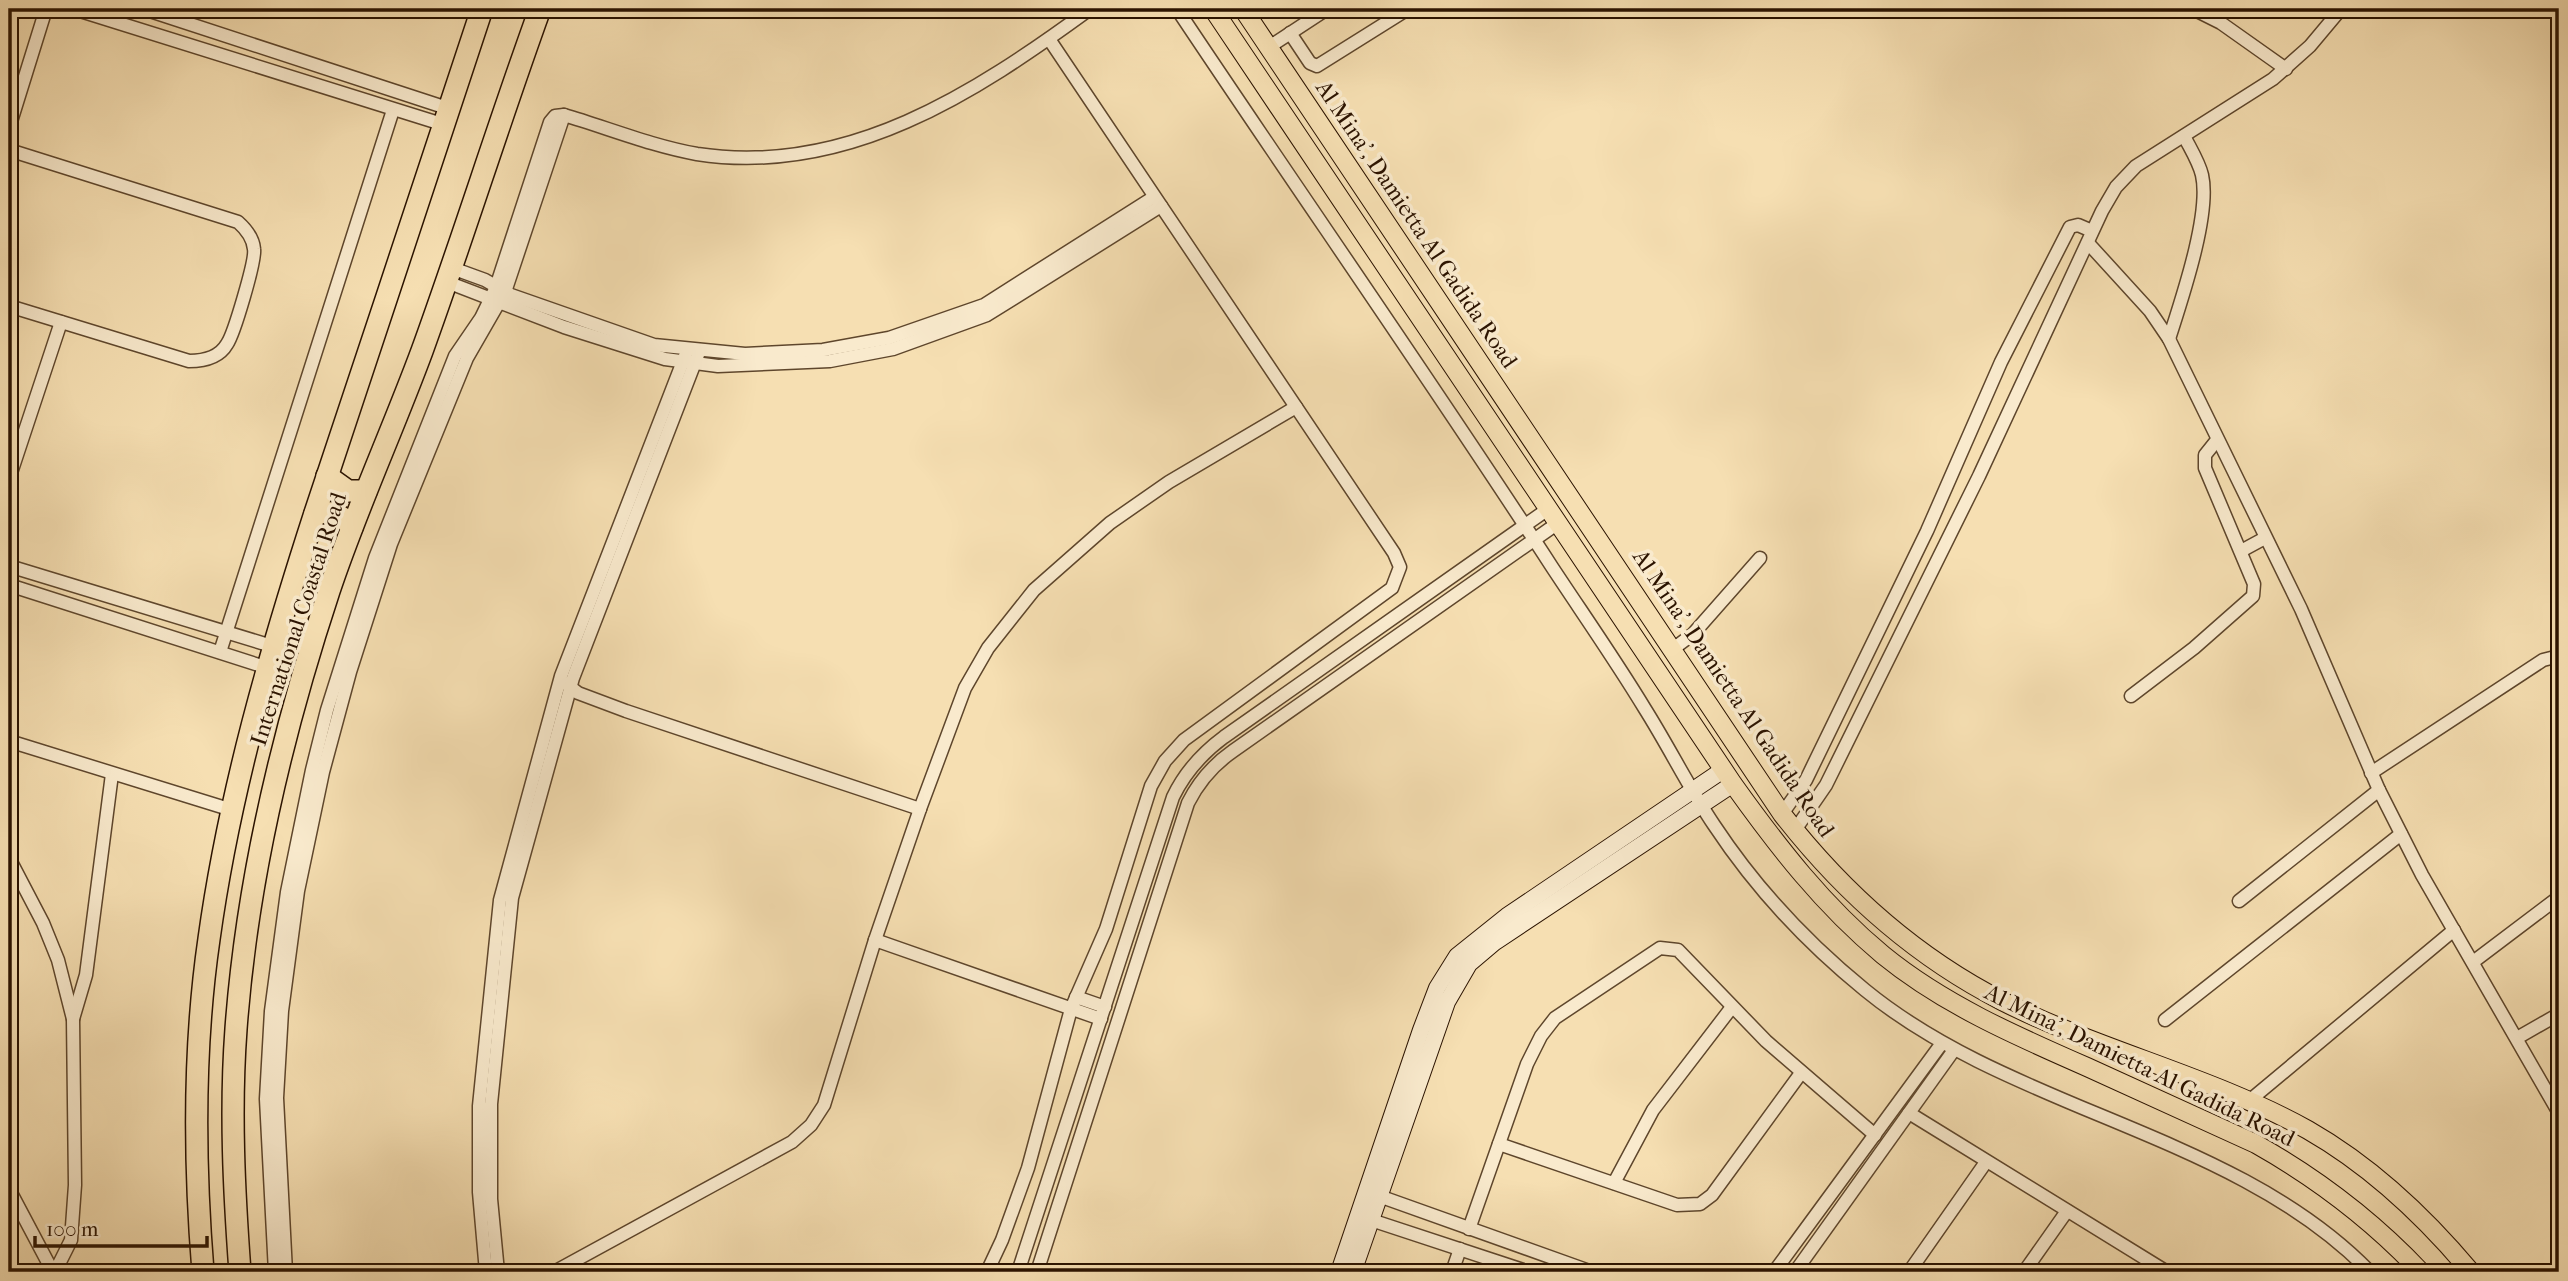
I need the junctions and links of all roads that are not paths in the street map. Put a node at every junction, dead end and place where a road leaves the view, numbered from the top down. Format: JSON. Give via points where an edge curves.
{"nodes":[{"id":1,"x":46,"y":9,"type":"edge"},
{"id":2,"x":74,"y":9,"type":"edge"},
{"id":3,"x":144,"y":9,"type":"edge"},
{"id":4,"x":482,"y":9,"type":"edge"},
{"id":5,"x":540,"y":9,"type":"edge"},
{"id":6,"x":1090,"y":9,"type":"edge"},
{"id":7,"x":1177,"y":9,"type":"edge"},
{"id":8,"x":1213,"y":9,"type":"edge"},
{"id":9,"x":1243,"y":9,"type":"edge"},
{"id":10,"x":1327,"y":9,"type":"edge"},
{"id":11,"x":1408,"y":9,"type":"edge"},
{"id":12,"x":2193,"y":9,"type":"edge"},
{"id":13,"x":2341,"y":9,"type":"edge"},
{"id":14,"x":1290,"y":33,"type":"junction"},
{"id":15,"x":1049,"y":39,"type":"junction"},
{"id":16,"x":1269,"y":47,"type":"junction"},
{"id":17,"x":2286,"y":69,"type":"junction"},
{"id":18,"x":393,"y":110,"type":"junction"},
{"id":19,"x":447,"y":117,"type":"junction"},
{"id":20,"x":9,"y":128,"type":"edge"},
{"id":21,"x":2184,"y":136,"type":"junction"},
{"id":22,"x":9,"y":150,"type":"edge"},
{"id":23,"x":1158,"y":201,"type":"junction"},
{"id":24,"x":2090,"y":237,"type":"junction"},
{"id":25,"x":449,"y":275,"type":"junction"},
{"id":26,"x":498,"y":296,"type":"junction"},
{"id":27,"x":9,"y":306,"type":"edge"},
{"id":28,"x":61,"y":322,"type":"junction"},
{"id":29,"x":2169,"y":339,"type":"junction"},
{"id":30,"x":691,"y":357,"type":"junction"},
{"id":31,"x":1490,"y":377,"type":"junction"},
{"id":32,"x":1468,"y":390,"type":"junction"},
{"id":33,"x":1502,"y":396,"type":"junction"},
{"id":34,"x":1296,"y":407,"type":"junction"},
{"id":35,"x":1482,"y":410,"type":"junction"},
{"id":36,"x":2217,"y":440,"type":"junction"},
{"id":37,"x":327,"y":476,"type":"junction"},
{"id":38,"x":9,"y":479,"type":"edge"},
{"id":39,"x":366,"y":491,"type":"junction"},
{"id":40,"x":315,"y":514,"type":"junction"},
{"id":41,"x":1553,"y":516,"type":"junction"},
{"id":42,"x":1526,"y":526,"type":"junction"},
{"id":43,"x":352,"y":527,"type":"junction"},
{"id":44,"x":2265,"y":538,"type":"junction"},
{"id":45,"x":1535,"y":540,"type":"junction"},
{"id":46,"x":2241,"y":551,"type":"junction"},
{"id":47,"x":1760,"y":558,"type":"dead end"},
{"id":48,"x":9,"y":566,"type":"edge"},
{"id":49,"x":9,"y":586,"type":"edge"},
{"id":50,"x":226,"y":634,"type":"junction"},
{"id":51,"x":275,"y":647,"type":"junction"},
{"id":52,"x":1673,"y":649,"type":"junction"},
{"id":53,"x":220,"y":652,"type":"junction"},
{"id":54,"x":2559,"y":656,"type":"edge"},
{"id":55,"x":268,"y":668,"type":"junction"},
{"id":56,"x":561,"y":676,"type":"junction"},
{"id":57,"x":570,"y":688,"type":"junction"},
{"id":58,"x":2131,"y":696,"type":"dead end"},
{"id":59,"x":9,"y":741,"type":"edge"},
{"id":60,"x":112,"y":774,"type":"junction"},
{"id":61,"x":2371,"y":774,"type":"junction"},
{"id":62,"x":1728,"y":777,"type":"junction"},
{"id":63,"x":2379,"y":790,"type":"junction"},
{"id":64,"x":1697,"y":797,"type":"junction"},
{"id":65,"x":920,"y":809,"type":"junction"},
{"id":66,"x":232,"y":810,"type":"junction"},
{"id":67,"x":1782,"y":814,"type":"junction"},
{"id":68,"x":1795,"y":830,"type":"junction"},
{"id":69,"x":2401,"y":834,"type":"junction"},
{"id":70,"x":9,"y":858,"type":"edge"},
{"id":71,"x":2559,"y":897,"type":"edge"},
{"id":72,"x":2239,"y":901,"type":"dead end"},
{"id":73,"x":2454,"y":930,"type":"junction"},
{"id":74,"x":875,"y":940,"type":"junction"},
{"id":75,"x":2473,"y":962,"type":"junction"},
{"id":76,"x":1074,"y":1003,"type":"junction"},
{"id":77,"x":1732,"y":1007,"type":"junction"},
{"id":78,"x":1103,"y":1013,"type":"junction"},
{"id":79,"x":2559,"y":1014,"type":"edge"},
{"id":80,"x":73,"y":1019,"type":"junction"},
{"id":81,"x":2165,"y":1020,"type":"dead end"},
{"id":82,"x":2516,"y":1038,"type":"junction"},
{"id":83,"x":1942,"y":1043,"type":"junction"},
{"id":84,"x":1954,"y":1050,"type":"junction"},
{"id":85,"x":1801,"y":1073,"type":"junction"},
{"id":86,"x":2249,"y":1101,"type":"junction"},
{"id":87,"x":1909,"y":1113,"type":"junction"},
{"id":88,"x":2559,"y":1113,"type":"edge"},
{"id":89,"x":1395,"y":1128,"type":"junction"},
{"id":90,"x":1875,"y":1135,"type":"junction"},
{"id":91,"x":1499,"y":1144,"type":"junction"},
{"id":92,"x":1986,"y":1161,"type":"junction"},
{"id":93,"x":1614,"y":1183,"type":"junction"},
{"id":94,"x":9,"y":1188,"type":"edge"},
{"id":95,"x":1379,"y":1196,"type":"junction"},
{"id":96,"x":2067,"y":1211,"type":"junction"},
{"id":97,"x":1371,"y":1220,"type":"junction"},
{"id":98,"x":1469,"y":1229,"type":"junction"},
{"id":99,"x":1460,"y":1249,"type":"junction"},
{"id":100,"x":54,"y":1272,"type":"edge"},
{"id":101,"x":203,"y":1272,"type":"edge"},
{"id":102,"x":240,"y":1272,"type":"edge"},
{"id":103,"x":275,"y":1272,"type":"edge"},
{"id":104,"x":286,"y":1272,"type":"edge"},
{"id":105,"x":486,"y":1272,"type":"edge"},
{"id":106,"x":498,"y":1272,"type":"edge"},
{"id":107,"x":554,"y":1272,"type":"edge"},
{"id":108,"x":986,"y":1272,"type":"edge"},
{"id":109,"x":1018,"y":1272,"type":"edge"},
{"id":110,"x":1037,"y":1272,"type":"edge"},
{"id":111,"x":1339,"y":1272,"type":"edge"},
{"id":112,"x":1353,"y":1272,"type":"edge"},
{"id":113,"x":1452,"y":1272,"type":"edge"},
{"id":114,"x":1530,"y":1272,"type":"edge"},
{"id":115,"x":1592,"y":1272,"type":"edge"},
{"id":116,"x":1774,"y":1272,"type":"edge"},
{"id":117,"x":1795,"y":1272,"type":"edge"},
{"id":118,"x":1909,"y":1272,"type":"edge"},
{"id":119,"x":2024,"y":1272,"type":"edge"},
{"id":120,"x":2167,"y":1272,"type":"edge"},
{"id":121,"x":2370,"y":1272,"type":"edge"},
{"id":122,"x":2421,"y":1272,"type":"edge"},
{"id":123,"x":2471,"y":1272,"type":"edge"}],
"edges":[{"from":1,"to":20,"type":"street"},
{"from":2,"to":18,"type":"street"},
{"from":3,"to":19,"type":"street"},
{"from":4,"to":19,"type":"highway","name":"International Coastal Road"},
{"from":5,"to":25,"type":"highway","name":"International Coastal Road"},
{"from":6,"to":15,"type":"street"},
{"from":7,"to":42,"type":"street"},
{"from":8,"to":32,"type":"main road","name":"Al Mina', Damietta Al Gadida Road"},
{"from":9,"to":16,"type":"main road","name":"Al Mina', Damietta Al Gadida Road"},
{"from":10,"to":14,"type":"street"},
{"from":11,"to":14,"type":"street","via":[[1317,66],[1310,63]]},
{"from":12,"to":17,"type":"street"},
{"from":13,"to":17,"type":"street"},
{"from":14,"to":16,"type":"street"},
{"from":15,"to":23,"type":"street"},
{"from":15,"to":26,"type":"street","via":[[919,117],[859,141],[796,156],[694,153],[555,116]]},
{"from":16,"to":31,"type":"main road","name":"Al Mina', Damietta Al Gadida Road"},
{"from":17,"to":21,"type":"street"},
{"from":18,"to":19,"type":"street"},
{"from":18,"to":50,"type":"street"},
{"from":19,"to":37,"type":"highway","name":"International Coastal Road"},
{"from":21,"to":24,"type":"street","via":[[2125,177]]},
{"from":21,"to":29,"type":"street","via":[[2202,172],[2203,201],[2191,268]]},
{"from":22,"to":28,"type":"street","via":[[239,222],[254,247],[255,257],[228,344],[211,358],[189,361]]},
{"from":23,"to":30,"type":"street","via":[[999,297],[909,332],[810,352]]},
{"from":23,"to":34,"type":"street"},
{"from":24,"to":29,"type":"street"},
{"from":24,"to":67,"type":"street","via":[[2078,225],[2070,227],[2001,362],[1927,531],[1817,757]]},
{"from":24,"to":68,"type":"street","via":[[1832,774]]},
{"from":25,"to":26,"type":"street"},
{"from":25,"to":39,"type":"highway","name":"International Coastal Road"},
{"from":26,"to":30,"type":"street"},
{"from":26,"to":103,"type":"street","via":[[455,356],[374,558],[309,783],[287,892],[271,1011],[266,1099]]},
{"from":26,"to":104,"type":"street","via":[[467,358],[391,544],[337,713],[313,818],[292,931],[280,1044],[278,1142]]},
{"from":27,"to":28,"type":"street"},
{"from":28,"to":38,"type":"street"},
{"from":29,"to":36,"type":"street"},
{"from":30,"to":56,"type":"street"},
{"from":30,"to":57,"type":"street"},
{"from":31,"to":32,"type":"main road","via":[[1481,390]]},
{"from":31,"to":33,"type":"main road","name":"Al Mina', Damietta Al Gadida Road"},
{"from":32,"to":35,"type":"main road","name":"Al Mina', Damietta Al Gadida Road"},
{"from":33,"to":35,"type":"main road","via":[[1489,398]]},
{"from":33,"to":52,"type":"main road","name":"Al Mina', Damietta Al Gadida Road"},
{"from":34,"to":65,"type":"street","via":[[1132,507],[1034,590],[998,633],[971,676]]},
{"from":34,"to":76,"type":"street","via":[[1398,560],[1399,575],[1392,587],[1184,740],[1165,761],[1151,786],[1106,929]]},
{"from":35,"to":41,"type":"main road","name":"Al Mina', Damietta Al Gadida Road"},
{"from":36,"to":44,"type":"street"},
{"from":36,"to":46,"type":"street","via":[[2204,455],[2205,468]]},
{"from":37,"to":39,"type":"highway","via":[[340,488]]},
{"from":37,"to":40,"type":"highway","name":"International Coastal Road"},
{"from":39,"to":43,"type":"highway","name":"International Coastal Road"},
{"from":40,"to":43,"type":"highway","via":[[332,512]]},
{"from":40,"to":51,"type":"highway","name":"International Coastal Road"},
{"from":41,"to":42,"type":"street"},
{"from":41,"to":45,"type":"street"},
{"from":41,"to":62,"type":"main road","name":"Al Mina', Damietta Al Gadida Road"},
{"from":42,"to":45,"type":"street"},
{"from":42,"to":78,"type":"street","via":[[1340,653],[1193,763],[1173,797]]},
{"from":43,"to":102,"type":"highway","name":"International Coastal Road","via":[[284,741],[256,875],[236,1029],[234,1141]]},
{"from":44,"to":46,"type":"street"},
{"from":44,"to":61,"type":"street","via":[[2301,609]]},
{"from":45,"to":64,"type":"street","via":[[1644,706]]},
{"from":45,"to":110,"type":"street","via":[[1218,762],[1195,788]]},
{"from":46,"to":58,"type":"street","via":[[2254,584],[2250,600]]},
{"from":47,"to":52,"type":"street","via":[[1693,634]]},
{"from":48,"to":50,"type":"street"},
{"from":49,"to":53,"type":"street"},
{"from":50,"to":51,"type":"street"},
{"from":50,"to":53,"type":"street"},
{"from":51,"to":55,"type":"highway","name":"International Coastal Road"},
{"from":52,"to":67,"type":"main road","name":"Al Mina', Damietta Al Gadida Road"},
{"from":53,"to":55,"type":"street"},
{"from":54,"to":61,"type":"street","via":[[2543,660]]},
{"from":55,"to":66,"type":"highway","name":"International Coastal Road"},
{"from":56,"to":57,"type":"street"},
{"from":56,"to":105,"type":"street","via":[[508,866],[495,931],[479,1106],[479,1192]]},
{"from":57,"to":65,"type":"street"},
{"from":57,"to":106,"type":"street","via":[[508,922],[490,1136]]},
{"from":59,"to":60,"type":"street"},
{"from":60,"to":66,"type":"street"},
{"from":60,"to":80,"type":"street","via":[[86,975]]},
{"from":61,"to":63,"type":"street"},
{"from":62,"to":64,"type":"street"},
{"from":62,"to":122,"type":"main road","name":"Al Mina', Damietta Al Gadida Road","via":[[1800,875],[1840,918],[1904,970],[1984,1019],[2295,1166],[2372,1223]]},
{"from":63,"to":69,"type":"street"},
{"from":63,"to":72,"type":"street"},
{"from":64,"to":83,"type":"street","via":[[1745,868],[1802,933],[1865,990]]},
{"from":64,"to":89,"type":"street","via":[[1496,924],[1457,956],[1437,988]]},
{"from":65,"to":74,"type":"street"},
{"from":66,"to":101,"type":"highway","name":"International Coastal Road","via":[[208,940],[199,1030],[196,1119]]},
{"from":67,"to":68,"type":"main road","name":"Al Mina', Damietta Al Gadida Road"},
{"from":68,"to":86,"type":"main road","name":"Al Mina', Damietta Al Gadida Road","via":[[1859,901],[1951,972],[2053,1025]]},
{"from":69,"to":73,"type":"street"},
{"from":69,"to":81,"type":"street"},
{"from":70,"to":80,"type":"street","via":[[58,960]]},
{"from":71,"to":75,"type":"street"},
{"from":73,"to":75,"type":"street"},
{"from":73,"to":86,"type":"street"},
{"from":74,"to":76,"type":"street"},
{"from":74,"to":107,"type":"street","via":[[828,1094],[811,1125],[792,1142]]},
{"from":75,"to":82,"type":"street"},
{"from":76,"to":78,"type":"street"},
{"from":76,"to":108,"type":"street","via":[[1028,1168]]},
{"from":77,"to":85,"type":"street"},
{"from":77,"to":91,"type":"street","via":[[1678,950],[1667,947],[1654,952],[1555,1018],[1532,1052]]},
{"from":77,"to":93,"type":"street","via":[[1659,1102]]},
{"from":78,"to":109,"type":"street"},
{"from":79,"to":82,"type":"street"},
{"from":80,"to":100,"type":"street","via":[[75,1185],[71,1240]]},
{"from":82,"to":88,"type":"street"},
{"from":83,"to":84,"type":"street"},
{"from":83,"to":90,"type":"street"},
{"from":84,"to":87,"type":"street"},
{"from":84,"to":121,"type":"street","via":[[2237,1178],[2309,1220]]},
{"from":85,"to":90,"type":"street"},
{"from":85,"to":93,"type":"street","via":[[1707,1200],[1685,1206]]},
{"from":86,"to":123,"type":"main road","name":"Al Mina', Damietta Al Gadida Road","via":[[2309,1130],[2385,1184]]},
{"from":87,"to":92,"type":"street"},
{"from":87,"to":117,"type":"street"},
{"from":89,"to":95,"type":"street"},
{"from":89,"to":111,"type":"street"},
{"from":90,"to":116,"type":"street"},
{"from":91,"to":93,"type":"street"},
{"from":91,"to":98,"type":"street"},
{"from":92,"to":96,"type":"street"},
{"from":92,"to":118,"type":"street"},
{"from":94,"to":100,"type":"street"},
{"from":95,"to":97,"type":"street"},
{"from":95,"to":98,"type":"street"},
{"from":96,"to":119,"type":"street"},
{"from":96,"to":120,"type":"street"},
{"from":97,"to":99,"type":"street"},
{"from":97,"to":112,"type":"street"},
{"from":98,"to":115,"type":"street"},
{"from":99,"to":113,"type":"street"},
{"from":99,"to":114,"type":"street"}]}
